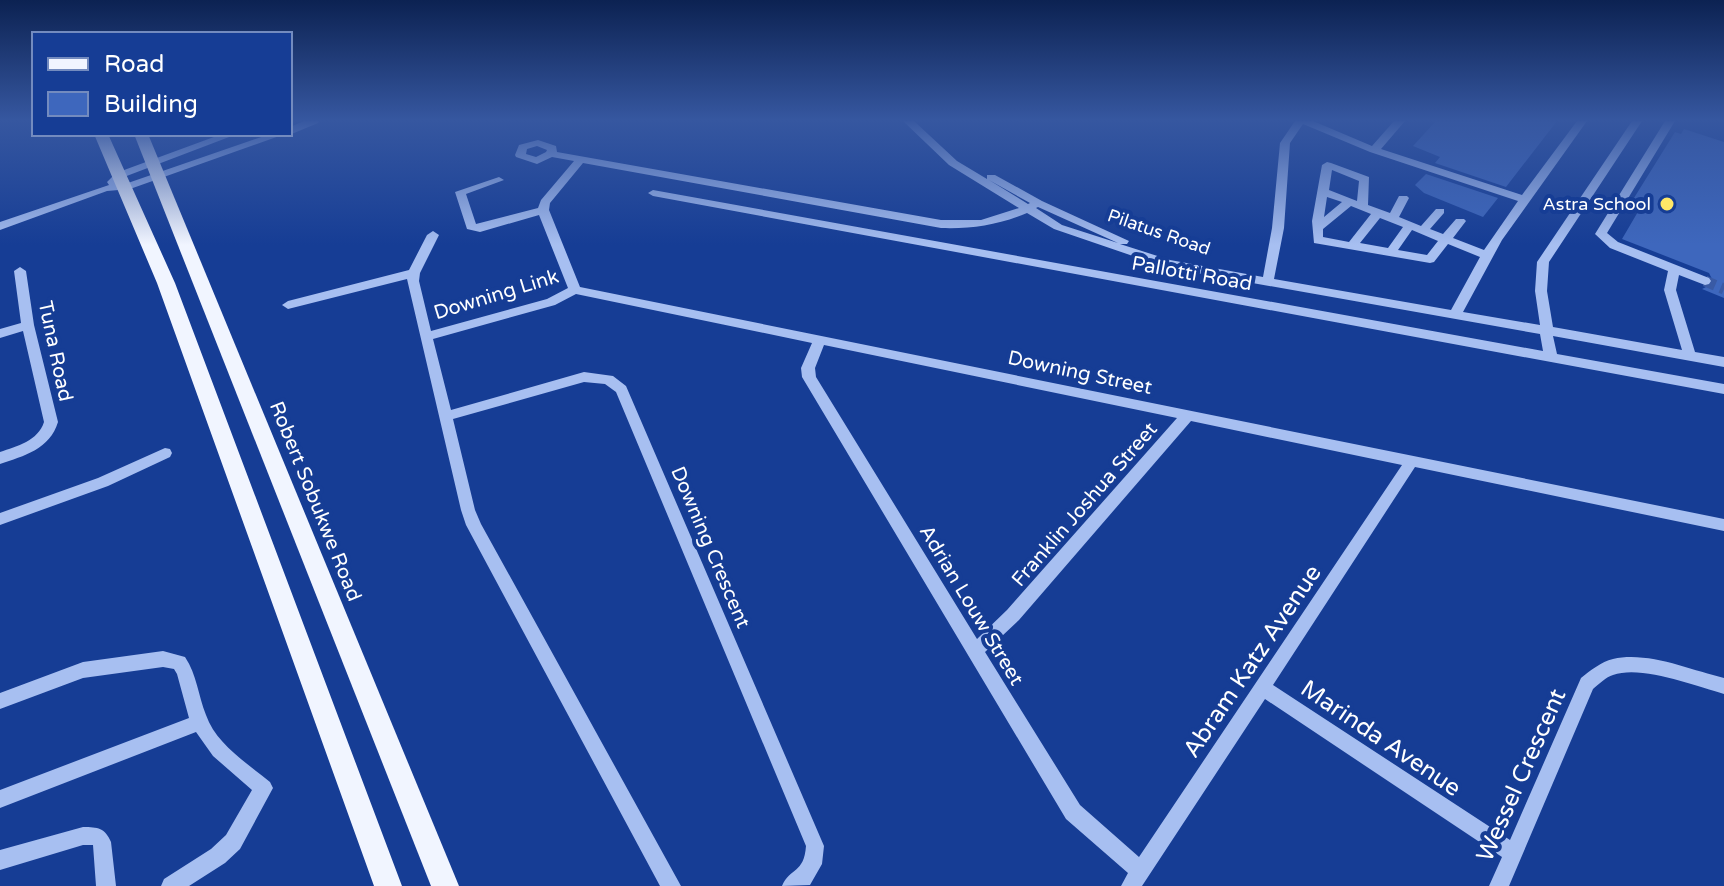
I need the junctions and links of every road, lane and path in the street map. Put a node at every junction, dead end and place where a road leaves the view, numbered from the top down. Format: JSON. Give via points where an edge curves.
{"nodes":[{"id":1,"x":114,"y":162,"type":"edge"},
{"id":2,"x":153,"y":162,"type":"edge"},
{"id":3,"x":170,"y":162,"type":"edge"},
{"id":4,"x":180,"y":162,"type":"edge"},
{"id":5,"x":578,"y":162,"type":"edge"},
{"id":6,"x":600,"y":162,"type":"edge"},
{"id":7,"x":952,"y":162,"type":"edge"},
{"id":8,"x":969,"y":162,"type":"edge"},
{"id":9,"x":1283,"y":162,"type":"edge"},
{"id":10,"x":1412,"y":162,"type":"edge"},
{"id":11,"x":1553,"y":162,"type":"edge"},
{"id":12,"x":1609,"y":162,"type":"edge"},
{"id":13,"x":1645,"y":162,"type":"edge"},
{"id":14,"x":156,"y":169,"type":"junction"},
{"id":15,"x":499,"y":180,"type":"dead end"},
{"id":16,"x":123,"y":181,"type":"junction"},
{"id":17,"x":1325,"y":192,"type":"junction"},
{"id":18,"x":653,"y":193,"type":"dead end"},
{"id":19,"x":1403,"y":198,"type":"dead end"},
{"id":20,"x":1526,"y":200,"type":"junction"},
{"id":21,"x":1356,"y":204,"type":"junction"},
{"id":22,"x":1032,"y":206,"type":"junction"},
{"id":23,"x":543,"y":210,"type":"junction"},
{"id":24,"x":866,"y":210,"type":"junction"},
{"id":25,"x":1440,"y":211,"type":"dead end"},
{"id":26,"x":1378,"y":213,"type":"junction"},
{"id":27,"x":1393,"y":218,"type":"junction"},
{"id":28,"x":1460,"y":221,"type":"dead end"},
{"id":29,"x":1410,"y":225,"type":"junction"},
{"id":30,"x":0,"y":226,"type":"edge"},
{"id":31,"x":1318,"y":227,"type":"junction"},
{"id":32,"x":1423,"y":230,"type":"junction"},
{"id":33,"x":858,"y":231,"type":"junction"},
{"id":34,"x":433,"y":235,"type":"dead end"},
{"id":35,"x":1446,"y":239,"type":"junction"},
{"id":36,"x":1352,"y":246,"type":"junction"},
{"id":37,"x":1390,"y":253,"type":"junction"},
{"id":38,"x":1485,"y":255,"type":"junction"},
{"id":39,"x":1674,"y":269,"type":"junction"},
{"id":40,"x":20,"y":271,"type":"dead end"},
{"id":41,"x":1215,"y":271,"type":"joint"},
{"id":42,"x":414,"y":273,"type":"junction"},
{"id":43,"x":1268,"y":281,"type":"junction"},
{"id":44,"x":1705,"y":281,"type":"tunnel mouth"},
{"id":45,"x":575,"y":290,"type":"junction"},
{"id":46,"x":288,"y":305,"type":"dead end"},
{"id":47,"x":1455,"y":315,"type":"junction"},
{"id":48,"x":28,"y":325,"type":"junction"},
{"id":49,"x":1547,"y":330,"type":"junction"},
{"id":50,"x":0,"y":334,"type":"edge"},
{"id":51,"x":429,"y":336,"type":"junction"},
{"id":52,"x":820,"y":340,"type":"junction"},
{"id":53,"x":1690,"y":356,"type":"junction"},
{"id":54,"x":1552,"y":358,"type":"junction"},
{"id":55,"x":1724,"y":362,"type":"edge"},
{"id":56,"x":1724,"y":389,"type":"edge"},
{"id":57,"x":1188,"y":415,"type":"junction"},
{"id":58,"x":446,"y":416,"type":"junction"},
{"id":59,"x":165,"y":453,"type":"dead end"},
{"id":60,"x":0,"y":458,"type":"edge"},
{"id":61,"x":1412,"y":461,"type":"junction"},
{"id":62,"x":0,"y":519,"type":"edge"},
{"id":63,"x":1724,"y":525,"type":"edge"},
{"id":64,"x":974,"y":652,"type":"junction"},
{"id":65,"x":1724,"y":686,"type":"edge"},
{"id":66,"x":1263,"y":688,"type":"junction"},
{"id":67,"x":0,"y":701,"type":"edge"},
{"id":68,"x":200,"y":722,"type":"junction"},
{"id":69,"x":0,"y":799,"type":"edge"},
{"id":70,"x":1513,"y":853,"type":"junction"},
{"id":71,"x":0,"y":860,"type":"edge"},
{"id":72,"x":1136,"y":879,"type":"edge"},
{"id":73,"x":106,"y":886,"type":"edge"},
{"id":74,"x":171,"y":886,"type":"edge"},
{"id":75,"x":388,"y":886,"type":"edge"},
{"id":76,"x":445,"y":886,"type":"edge"},
{"id":77,"x":671,"y":886,"type":"edge"},
{"id":78,"x":792,"y":886,"type":"edge"},
{"id":79,"x":1499,"y":886,"type":"edge"}],
"edges":[{"from":1,"to":16,"type":"main road"},
{"from":2,"to":14,"type":"main road","name":"Robert Sobukwe Road"},
{"from":3,"to":14,"type":"street"},
{"from":4,"to":14,"type":"street"},
{"from":5,"to":23,"type":"street"},
{"from":6,"to":24,"type":"street"},
{"from":7,"to":22,"type":"street","name":"Pilatus Road"},
{"from":8,"to":22,"type":"street","name":"Pilatus Road"},
{"from":9,"to":43,"type":"street"},
{"from":10,"to":20,"type":"street"},
{"from":11,"to":20,"type":"street"},
{"from":12,"to":49,"type":"street","via":[[1543,262]]},
{"from":13,"to":39,"type":"street","via":[[1601,234],[1614,245]]},
{"from":14,"to":16,"type":"street"},
{"from":14,"to":76,"type":"main road","name":"Robert Sobukwe Road"},
{"from":15,"to":23,"type":"street","via":[[460,192],[473,228]]},
{"from":16,"to":30,"type":"street"},
{"from":16,"to":75,"type":"main road","via":[[204,383]]},
{"from":17,"to":21,"type":"street"},
{"from":17,"to":21,"type":"street","via":[[1329,164],[1360,175],[1367,181]]},
{"from":17,"to":31,"type":"street"},
{"from":18,"to":33,"type":"street","name":"Pallotti Road"},
{"from":19,"to":27,"type":"street"},
{"from":20,"to":38,"type":"street"},
{"from":21,"to":26,"type":"street"},
{"from":21,"to":31,"type":"street"},
{"from":22,"to":24,"type":"street","via":[[998,223],[967,226]]},
{"from":22,"to":41,"type":"street","name":"Pilatus Road","via":[[1058,227],[1096,241],[1168,264]]},
{"from":23,"to":45,"type":"street"},
{"from":24,"to":33,"type":"street"},
{"from":25,"to":32,"type":"street"},
{"from":26,"to":27,"type":"street"},
{"from":26,"to":36,"type":"street"},
{"from":27,"to":29,"type":"street"},
{"from":28,"to":35,"type":"street"},
{"from":29,"to":32,"type":"street"},
{"from":29,"to":37,"type":"street"},
{"from":31,"to":36,"type":"street","via":[[1320,241]]},
{"from":32,"to":35,"type":"street"},
{"from":33,"to":54,"type":"street","name":"Pallotti Road"},
{"from":34,"to":42,"type":"street"},
{"from":35,"to":37,"type":"street","via":[[1430,259]]},
{"from":35,"to":38,"type":"street"},
{"from":36,"to":37,"type":"street"},
{"from":38,"to":47,"type":"street"},
{"from":39,"to":44,"type":"street"},
{"from":39,"to":53,"type":"street","via":[[1670,290]]},
{"from":40,"to":48,"type":"street","name":"Tuna Road"},
{"from":41,"to":43,"type":"street","name":"Pallotti Road"},
{"from":42,"to":46,"type":"street"},
{"from":42,"to":51,"type":"street"},
{"from":43,"to":47,"type":"street","name":"Pallotti Road"},
{"from":45,"to":51,"type":"street","name":"Downing Link","via":[[539,306]]},
{"from":45,"to":52,"type":"street","name":"Downing Street"},
{"from":47,"to":49,"type":"street","name":"Pallotti Road"},
{"from":48,"to":50,"type":"street"},
{"from":48,"to":60,"type":"street","name":"Tuna Road","via":[[50,430]]},
{"from":49,"to":53,"type":"street","name":"Pallotti Road"},
{"from":49,"to":54,"type":"street"},
{"from":51,"to":58,"type":"street"},
{"from":52,"to":57,"type":"street","name":"Downing Street"},
{"from":52,"to":64,"type":"street","name":"Adrian Louw Street","via":[[809,377]]},
{"from":53,"to":55,"type":"street","name":"Pallotti Road"},
{"from":54,"to":56,"type":"street","name":"Pallotti Road"},
{"from":57,"to":61,"type":"street","name":"Downing Street"},
{"from":57,"to":64,"type":"street","name":"Franklin Joshua Street","via":[[1013,615]]},
{"from":58,"to":77,"type":"street","via":[[474,525]]},
{"from":58,"to":78,"type":"street","name":"Downing Crescent","via":[[584,377],[608,379],[621,389],[815,846],[809,872]]},
{"from":59,"to":62,"type":"street"},
{"from":61,"to":63,"type":"street","name":"Downing Street"},
{"from":61,"to":66,"type":"street","name":"Abram Katz Avenue"},
{"from":64,"to":72,"type":"street","name":"Adrian Louw Street","via":[[1073,812]]},
{"from":65,"to":70,"type":"street","name":"Wessel Crescent","via":[[1631,665],[1598,674],[1587,684]]},
{"from":66,"to":70,"type":"street","name":"Marinda Avenue"},
{"from":66,"to":72,"type":"street","name":"Abram Katz Avenue"},
{"from":67,"to":68,"type":"street","via":[[83,670],[172,660],[185,670]]},
{"from":68,"to":69,"type":"street"},
{"from":68,"to":74,"type":"street","via":[[216,748],[264,788],[233,842]]},
{"from":70,"to":79,"type":"street","name":"Wessel Crescent"},
{"from":71,"to":73,"type":"street","via":[[97,836]]}]}
